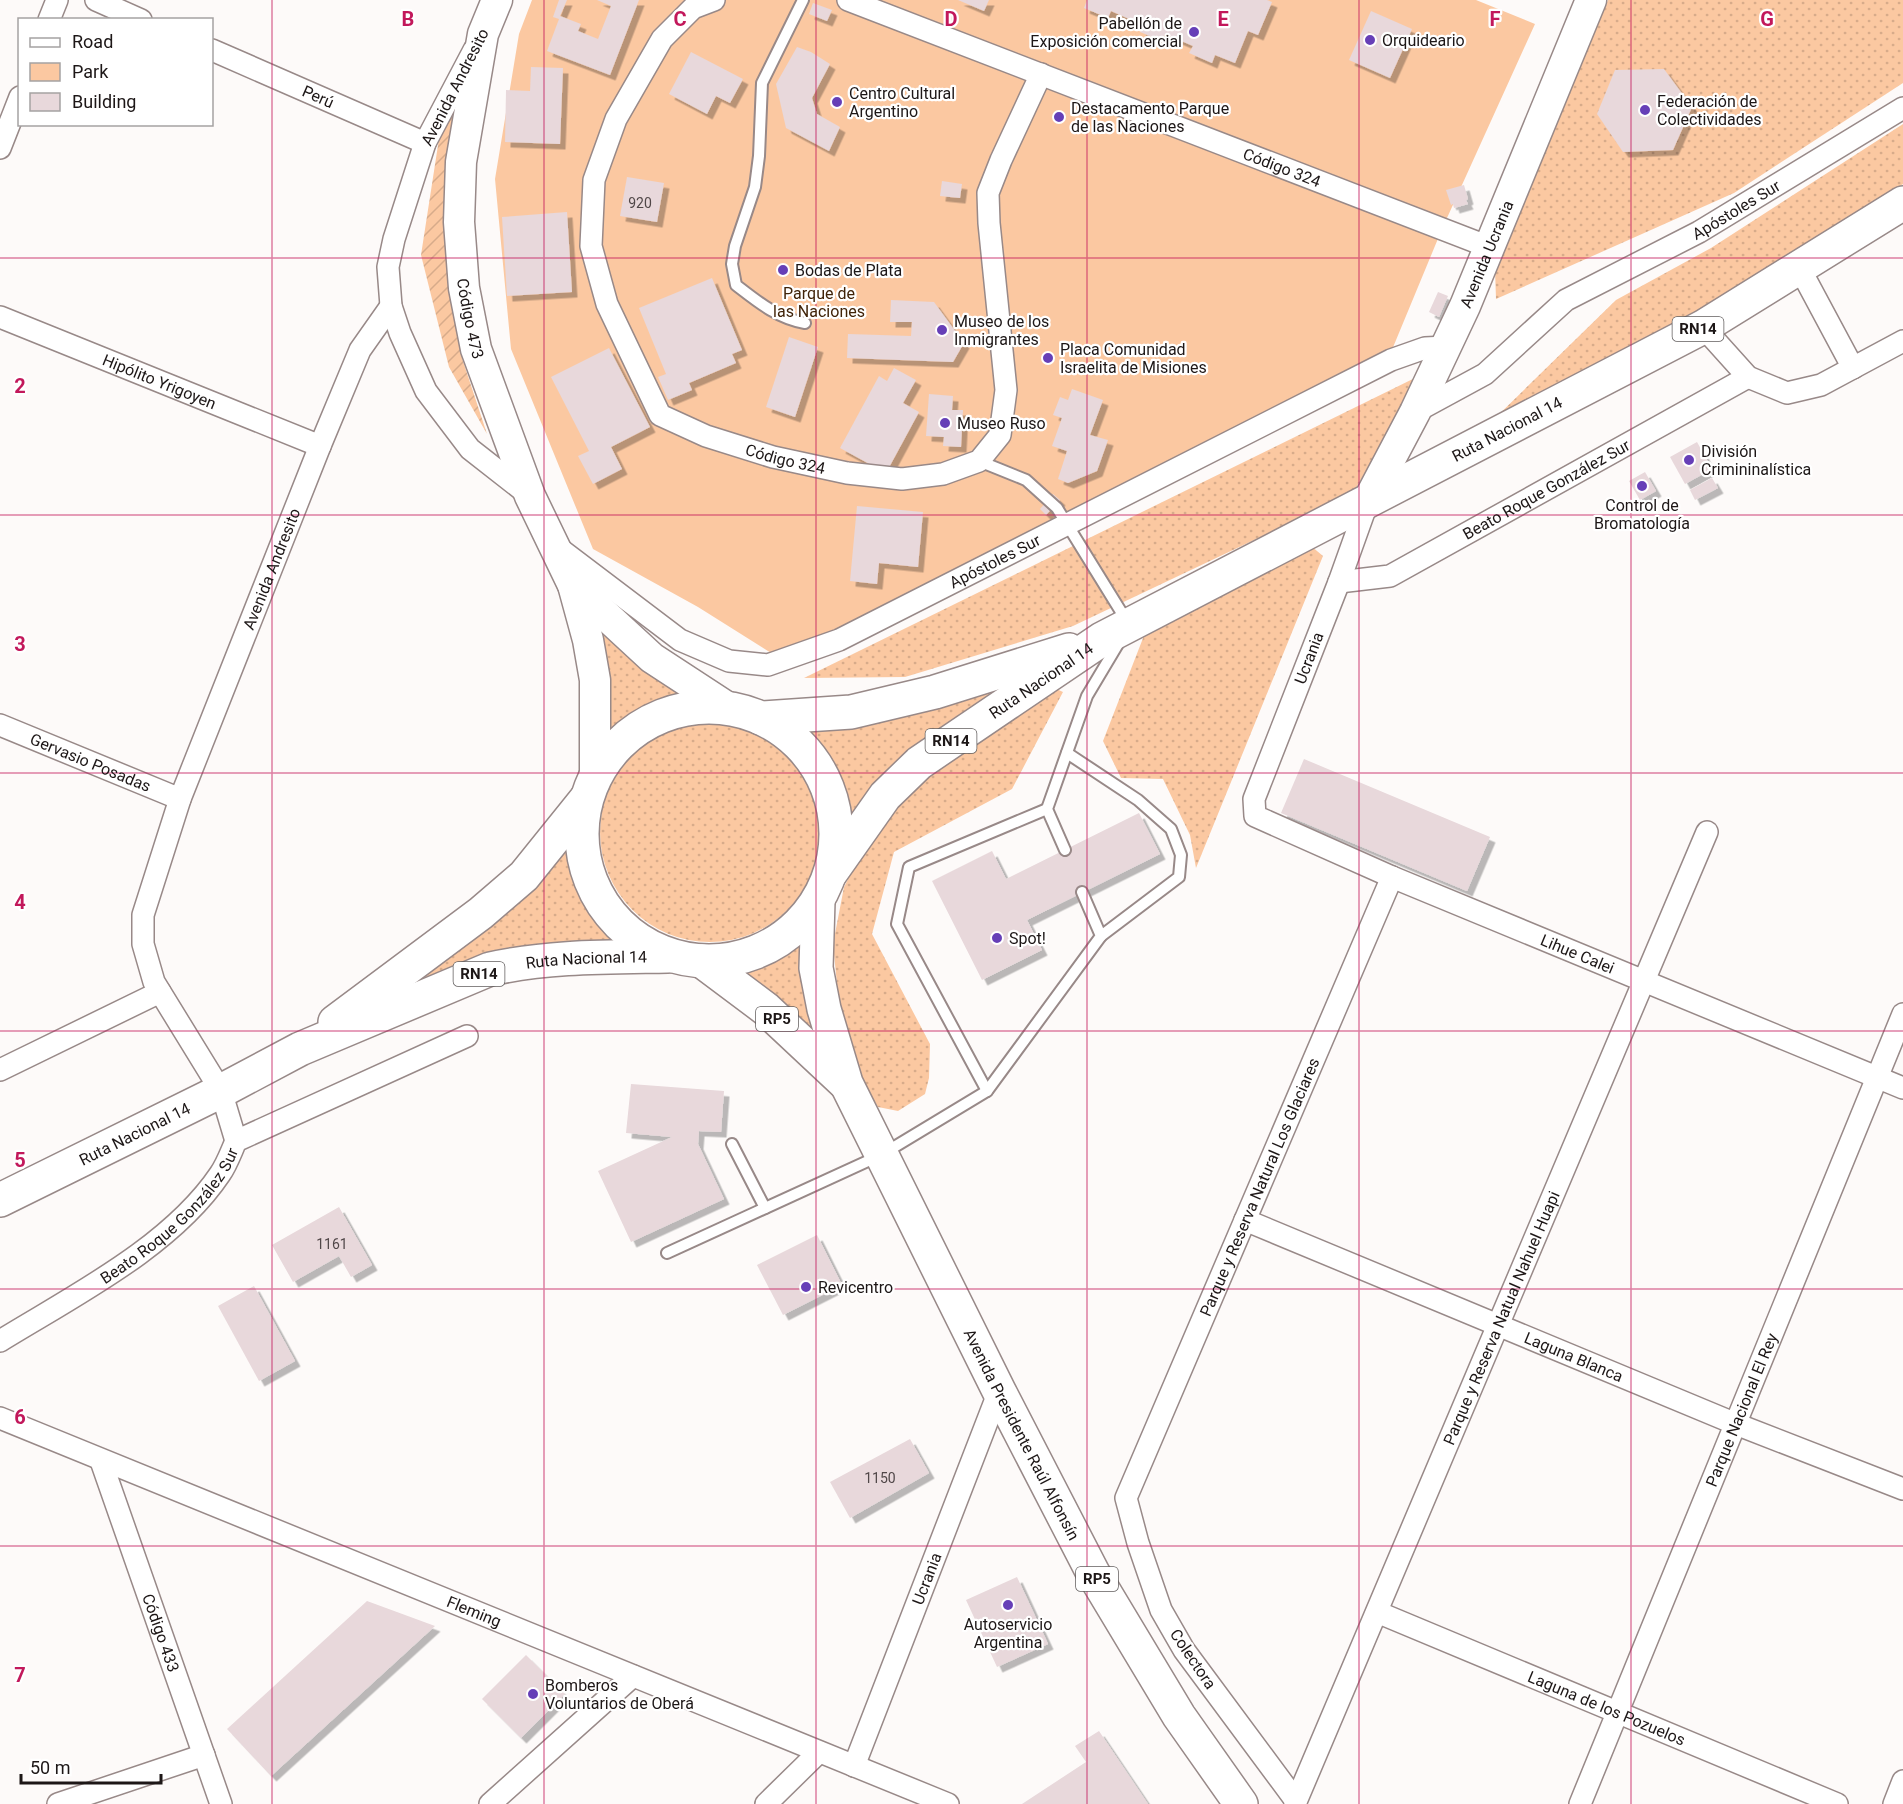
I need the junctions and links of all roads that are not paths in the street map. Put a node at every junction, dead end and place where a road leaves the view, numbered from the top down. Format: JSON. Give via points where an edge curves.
{"nodes":[{"id":1,"x":57,"y":0,"type":"edge"},
{"id":2,"x":96,"y":0,"type":"edge"},
{"id":3,"x":497,"y":0,"type":"edge"},
{"id":4,"x":714,"y":0,"type":"edge"},
{"id":5,"x":803,"y":0,"type":"edge"},
{"id":6,"x":848,"y":0,"type":"edge"},
{"id":7,"x":1591,"y":0,"type":"edge"},
{"id":8,"x":692,"y":4,"type":"edge"},
{"id":9,"x":50,"y":18,"type":"edge"},
{"id":10,"x":136,"y":18,"type":"edge"},
{"id":11,"x":483,"y":34,"type":"junction"},
{"id":12,"x":213,"y":50,"type":"edge"},
{"id":13,"x":1041,"y":74,"type":"junction"},
{"id":14,"x":18,"y":102,"type":"edge"},
{"id":15,"x":1903,"y":108,"type":"edge"},
{"id":16,"x":425,"y":143,"type":"junction"},
{"id":17,"x":0,"y":148,"type":"edge"},
{"id":18,"x":1903,"y":203,"type":"edge"},
{"id":19,"x":1489,"y":247,"type":"junction"},
{"id":20,"x":1800,"y":269,"type":"junction"},
{"id":21,"x":391,"y":306,"type":"junction"},
{"id":22,"x":0,"y":317,"type":"edge"},
{"id":23,"x":805,"y":323,"type":"dead end"},
{"id":24,"x":1703,"y":327,"type":"junction"},
{"id":25,"x":1903,"y":341,"type":"edge"},
{"id":26,"x":1446,"y":347,"type":"junction"},
{"id":27,"x":1853,"y":368,"type":"junction"},
{"id":28,"x":1748,"y":377,"type":"junction"},
{"id":29,"x":1414,"y":412,"type":"junction"},
{"id":30,"x":320,"y":446,"type":"junction"},
{"id":31,"x":979,"y":461,"type":"junction"},
{"id":32,"x":530,"y":496,"type":"junction"},
{"id":33,"x":1368,"y":501,"type":"junction"},
{"id":34,"x":1066,"y":525,"type":"junction"},
{"id":35,"x":553,"y":544,"type":"junction"},
{"id":36,"x":1339,"y":582,"type":"junction"},
{"id":37,"x":573,"y":585,"type":"junction"},
{"id":38,"x":1115,"y":632,"type":"junction"},
{"id":39,"x":730,"y":709,"type":"junction"},
{"id":40,"x":761,"y":718,"type":"junction"},
{"id":41,"x":0,"y":725,"type":"edge"},
{"id":42,"x":1067,"y":753,"type":"junction"},
{"id":43,"x":590,"y":788,"type":"junction"},
{"id":44,"x":180,"y":799,"type":"junction"},
{"id":45,"x":1047,"y":809,"type":"junction"},
{"id":46,"x":1255,"y":816,"type":"joint"},
{"id":47,"x":1707,"y":832,"type":"dead end"},
{"id":48,"x":1065,"y":850,"type":"dead end"},
{"id":49,"x":1392,"y":877,"type":"junction"},
{"id":50,"x":824,"y":888,"type":"junction"},
{"id":51,"x":1082,"y":892,"type":"dead end"},
{"id":52,"x":1101,"y":936,"type":"junction"},
{"id":53,"x":687,"y":959,"type":"junction"},
{"id":54,"x":1644,"y":981,"type":"junction"},
{"id":55,"x":160,"y":992,"type":"junction"},
{"id":56,"x":1903,"y":1014,"type":"edge"},
{"id":57,"x":467,"y":1036,"type":"dead end"},
{"id":58,"x":300,"y":1049,"type":"junction"},
{"id":59,"x":0,"y":1070,"type":"edge"},
{"id":60,"x":1878,"y":1078,"type":"junction"},
{"id":61,"x":846,"y":1083,"type":"junction"},
{"id":62,"x":1903,"y":1088,"type":"edge"},
{"id":63,"x":221,"y":1090,"type":"junction"},
{"id":64,"x":987,"y":1091,"type":"junction"},
{"id":65,"x":236,"y":1141,"type":"junction"},
{"id":66,"x":732,"y":1144,"type":"dead end"},
{"id":67,"x":881,"y":1155,"type":"junction"},
{"id":68,"x":0,"y":1200,"type":"edge"},
{"id":69,"x":765,"y":1208,"type":"junction"},
{"id":70,"x":1245,"y":1220,"type":"junction"},
{"id":71,"x":667,"y":1253,"type":"dead end"},
{"id":72,"x":1498,"y":1325,"type":"junction"},
{"id":73,"x":0,"y":1341,"type":"edge"},
{"id":74,"x":999,"y":1392,"type":"junction"},
{"id":75,"x":0,"y":1418,"type":"edge"},
{"id":76,"x":1736,"y":1424,"type":"junction"},
{"id":77,"x":101,"y":1461,"type":"junction"},
{"id":78,"x":1903,"y":1490,"type":"edge"},
{"id":79,"x":1126,"y":1498,"type":"joint"},
{"id":80,"x":1377,"y":1612,"type":"junction"},
{"id":81,"x":633,"y":1676,"type":"junction"},
{"id":82,"x":1617,"y":1713,"type":"junction"},
{"id":83,"x":819,"y":1752,"type":"junction"},
{"id":84,"x":204,"y":1755,"type":"junction"},
{"id":85,"x":854,"y":1766,"type":"junction"},
{"id":86,"x":1903,"y":1781,"type":"edge"},
{"id":87,"x":1296,"y":1802,"type":"edge"},
{"id":88,"x":58,"y":1804,"type":"edge"},
{"id":89,"x":221,"y":1804,"type":"edge"},
{"id":90,"x":490,"y":1804,"type":"edge"},
{"id":91,"x":766,"y":1804,"type":"edge"},
{"id":92,"x":948,"y":1804,"type":"edge"},
{"id":93,"x":1241,"y":1804,"type":"edge"},
{"id":94,"x":1580,"y":1804,"type":"edge"},
{"id":95,"x":1837,"y":1804,"type":"edge"},
{"id":96,"x":1894,"y":1804,"type":"edge"}],
"edges":[{"from":1,"to":9,"type":"street"},
{"from":2,"to":10,"type":"street"},
{"from":3,"to":11,"type":"main road","name":"Avenida Andresito"},
{"from":4,"to":8,"type":"street","name":"Código 324"},
{"from":5,"to":23,"type":"lane","via":[[762,83],[755,187],[732,264],[736,285],[787,320]]},
{"from":6,"to":13,"type":"street","name":"Código 324"},
{"from":7,"to":19,"type":"main road","name":"Avenida Ucrania"},
{"from":8,"to":31,"type":"street","name":"Código 324","via":[[662,39],[616,119],[594,180],[591,246],[604,294],[660,415],[717,440],[847,473],[902,479],[943,474]]},
{"from":11,"to":16,"type":"street","name":"Avenida Andresito"},
{"from":11,"to":32,"type":"main road","name":"Código 473","via":[[461,162],[459,222],[464,288],[476,350]]},
{"from":12,"to":16,"type":"street","name":"Perú"},
{"from":13,"to":19,"type":"street","name":"Código 324"},
{"from":13,"to":31,"type":"street","via":[[988,193],[1006,390],[1000,435]]},
{"from":14,"to":17,"type":"street"},
{"from":15,"to":29,"type":"street","name":"Apóstoles Sur","via":[[1699,232],[1566,300],[1485,374]]},
{"from":16,"to":21,"type":"street","name":"Avenida Andresito","via":[[388,267]]},
{"from":18,"to":20,"type":"main road","name":"Ruta Nacional 14","number":"RN14"},
{"from":19,"to":26,"type":"main road","name":"Avenida Ucrania"},
{"from":20,"to":24,"type":"main road","name":"Ruta Nacional 14","number":"RN14"},
{"from":20,"to":27,"type":"street"},
{"from":21,"to":30,"type":"street","name":"Avenida Andresito","via":[[360,350]]},
{"from":21,"to":32,"type":"street","via":[[426,391],[470,449]]},
{"from":22,"to":30,"type":"street","name":"Hipólito Yrigoyen"},
{"from":24,"to":28,"type":"street"},
{"from":24,"to":33,"type":"main road","name":"Ruta Nacional 14","number":"RN14"},
{"from":25,"to":27,"type":"street"},
{"from":26,"to":29,"type":"main road","name":"Avenida Ucrania"},
{"from":26,"to":34,"type":"street","name":"Apóstoles Sur","via":[[1425,348],[1391,360]]},
{"from":27,"to":28,"type":"street","via":[[1821,385],[1787,393]]},
{"from":28,"to":36,"type":"street","name":"Beato Roque González Sur","via":[[1390,576]]},
{"from":29,"to":33,"type":"main road","name":"Avenida Ucrania"},
{"from":30,"to":44,"type":"street","name":"Avenida Andresito"},
{"from":31,"to":34,"type":"lane","via":[[1026,480],[1057,508]]},
{"from":32,"to":35,"type":"main road","name":"Código 473"},
{"from":33,"to":36,"type":"street","name":"Ucrania"},
{"from":33,"to":38,"type":"main road","name":"Ruta Nacional 14","number":"RN14"},
{"from":34,"to":35,"type":"street","name":"Apóstoles Sur","via":[[838,640],[768,665],[729,661],[680,640]]},
{"from":34,"to":38,"type":"lane"},
{"from":35,"to":37,"type":"main road","name":"Código 473"},
{"from":36,"to":46,"type":"street","name":"Ucrania","via":[[1254,799]]},
{"from":37,"to":39,"type":"main road","via":[[652,658]]},
{"from":37,"to":43,"type":"main road","via":[[595,680]]},
{"from":38,"to":40,"type":"main road","name":"Ruta Nacional 14","number":"RN14","via":[[935,692],[851,712]]},
{"from":38,"to":42,"type":"lane"},
{"from":38,"to":50,"type":"main road","name":"Ruta Nacional 14","number":"RN14","via":[[919,763],[885,796]]},
{"from":39,"to":40,"type":"main road","number":"RN14"},
{"from":39,"to":43,"type":"main road","number":"RN14","via":[[690,709],[651,721],[619,744]]},
{"from":40,"to":50,"type":"main road","number":"RN14","via":[[793,738],[817,766],[832,801],[837,838]]},
{"from":41,"to":44,"type":"street","name":"Gervasio Posadas"},
{"from":42,"to":45,"type":"lane"},
{"from":42,"to":52,"type":"lane","via":[[1138,800],[1171,829],[1181,855],[1179,877]]},
{"from":43,"to":53,"type":"main road","number":"RN14","via":[[581,839],[589,878],[598,895],[608,912],[637,939]]},
{"from":43,"to":58,"type":"main road","name":"Ruta Nacional 14","number":"RN14","via":[[524,876]]},
{"from":44,"to":55,"type":"street","name":"Avenida Andresito","via":[[143,915],[143,944]]},
{"from":45,"to":48,"type":"lane"},
{"from":45,"to":64,"type":"lane","via":[[909,867],[899,913],[897,924]]},
{"from":46,"to":49,"type":"street","name":"Lihue Calei"},
{"from":47,"to":54,"type":"street","name":"Parque y Reserva Natual Nahuel Huapi"},
{"from":49,"to":54,"type":"street","name":"Lihue Calei"},
{"from":49,"to":70,"type":"street","name":"Parque y Reserva Natural Los Glaciares"},
{"from":50,"to":53,"type":"main road","number":"RN14","via":[[796,927],[768,947],[736,958]]},
{"from":50,"to":61,"type":"main road","name":"Avenida Presidente Raúl Alfonsín","number":"RP5","via":[[816,968]]},
{"from":51,"to":52,"type":"lane"},
{"from":52,"to":64,"type":"lane"},
{"from":53,"to":58,"type":"main road","name":"Ruta Nacional 14","number":"RN14","via":[[564,958],[490,969]]},
{"from":53,"to":61,"type":"main road","name":"Avenida Presidente Raúl Alfonsín","number":"RP5","via":[[766,1009]]},
{"from":54,"to":60,"type":"street","name":"Lihue Calei"},
{"from":54,"to":72,"type":"street","name":"Parque y Reserva Natual Nahuel Huapi"},
{"from":55,"to":59,"type":"street"},
{"from":55,"to":63,"type":"street","name":"Avenida Andresito"},
{"from":56,"to":60,"type":"street","name":"Parque Nacional El Rey"},
{"from":57,"to":65,"type":"street","name":"Beato Roque González Sur"},
{"from":58,"to":63,"type":"main road","name":"Ruta Nacional 14","number":"RN14"},
{"from":60,"to":62,"type":"street","name":"Lihue Calei"},
{"from":60,"to":76,"type":"street","name":"Parque Nacional El Rey"},
{"from":61,"to":67,"type":"main road","name":"Avenida Presidente Raúl Alfonsín","number":"RP5"},
{"from":63,"to":65,"type":"street","name":"Avenida Andresito"},
{"from":63,"to":68,"type":"main road","name":"Ruta Nacional 14","number":"RN14"},
{"from":64,"to":67,"type":"lane"},
{"from":65,"to":73,"type":"street","name":"Beato Roque González Sur","via":[[221,1173],[188,1213],[137,1256]]},
{"from":66,"to":69,"type":"lane"},
{"from":67,"to":69,"type":"lane"},
{"from":67,"to":74,"type":"main road","name":"Avenida Presidente Raúl Alfonsín","number":"RP5"},
{"from":69,"to":71,"type":"lane"},
{"from":70,"to":72,"type":"street","name":"Laguna Blanca"},
{"from":70,"to":79,"type":"street","name":"Parque y Reserva Natural Los Glaciares"},
{"from":72,"to":76,"type":"street","name":"Laguna Blanca"},
{"from":72,"to":80,"type":"street","name":"Parque y Reserva Natual Nahuel Huapi"},
{"from":74,"to":85,"type":"street","name":"Ucrania"},
{"from":74,"to":93,"type":"main road","name":"Avenida Presidente Raúl Alfonsín","number":"RP5","via":[[1093,1574],[1179,1716]]},
{"from":75,"to":77,"type":"street","name":"Fleming"},
{"from":76,"to":78,"type":"street","name":"Laguna Blanca"},
{"from":76,"to":82,"type":"street","name":"Parque Nacional El Rey"},
{"from":77,"to":81,"type":"street","name":"Fleming"},
{"from":77,"to":84,"type":"street","name":"Código 433"},
{"from":79,"to":87,"type":"street","name":"Colectora","via":[[1161,1610],[1184,1650]]},
{"from":80,"to":82,"type":"street","name":"Laguna de los Pozuelos"},
{"from":80,"to":87,"type":"street","name":"Parque y Reserva Natual Nahuel Huapi"},
{"from":81,"to":83,"type":"street","name":"Fleming"},
{"from":81,"to":90,"type":"street"},
{"from":82,"to":94,"type":"street","name":"Parque Nacional El Rey"},
{"from":82,"to":95,"type":"street","name":"Laguna de los Pozuelos"},
{"from":83,"to":85,"type":"street","name":"Fleming"},
{"from":83,"to":91,"type":"street"},
{"from":84,"to":88,"type":"street"},
{"from":84,"to":89,"type":"street","name":"Código 433"},
{"from":85,"to":92,"type":"street","name":"Fleming"},
{"from":86,"to":96,"type":"street"}]}
